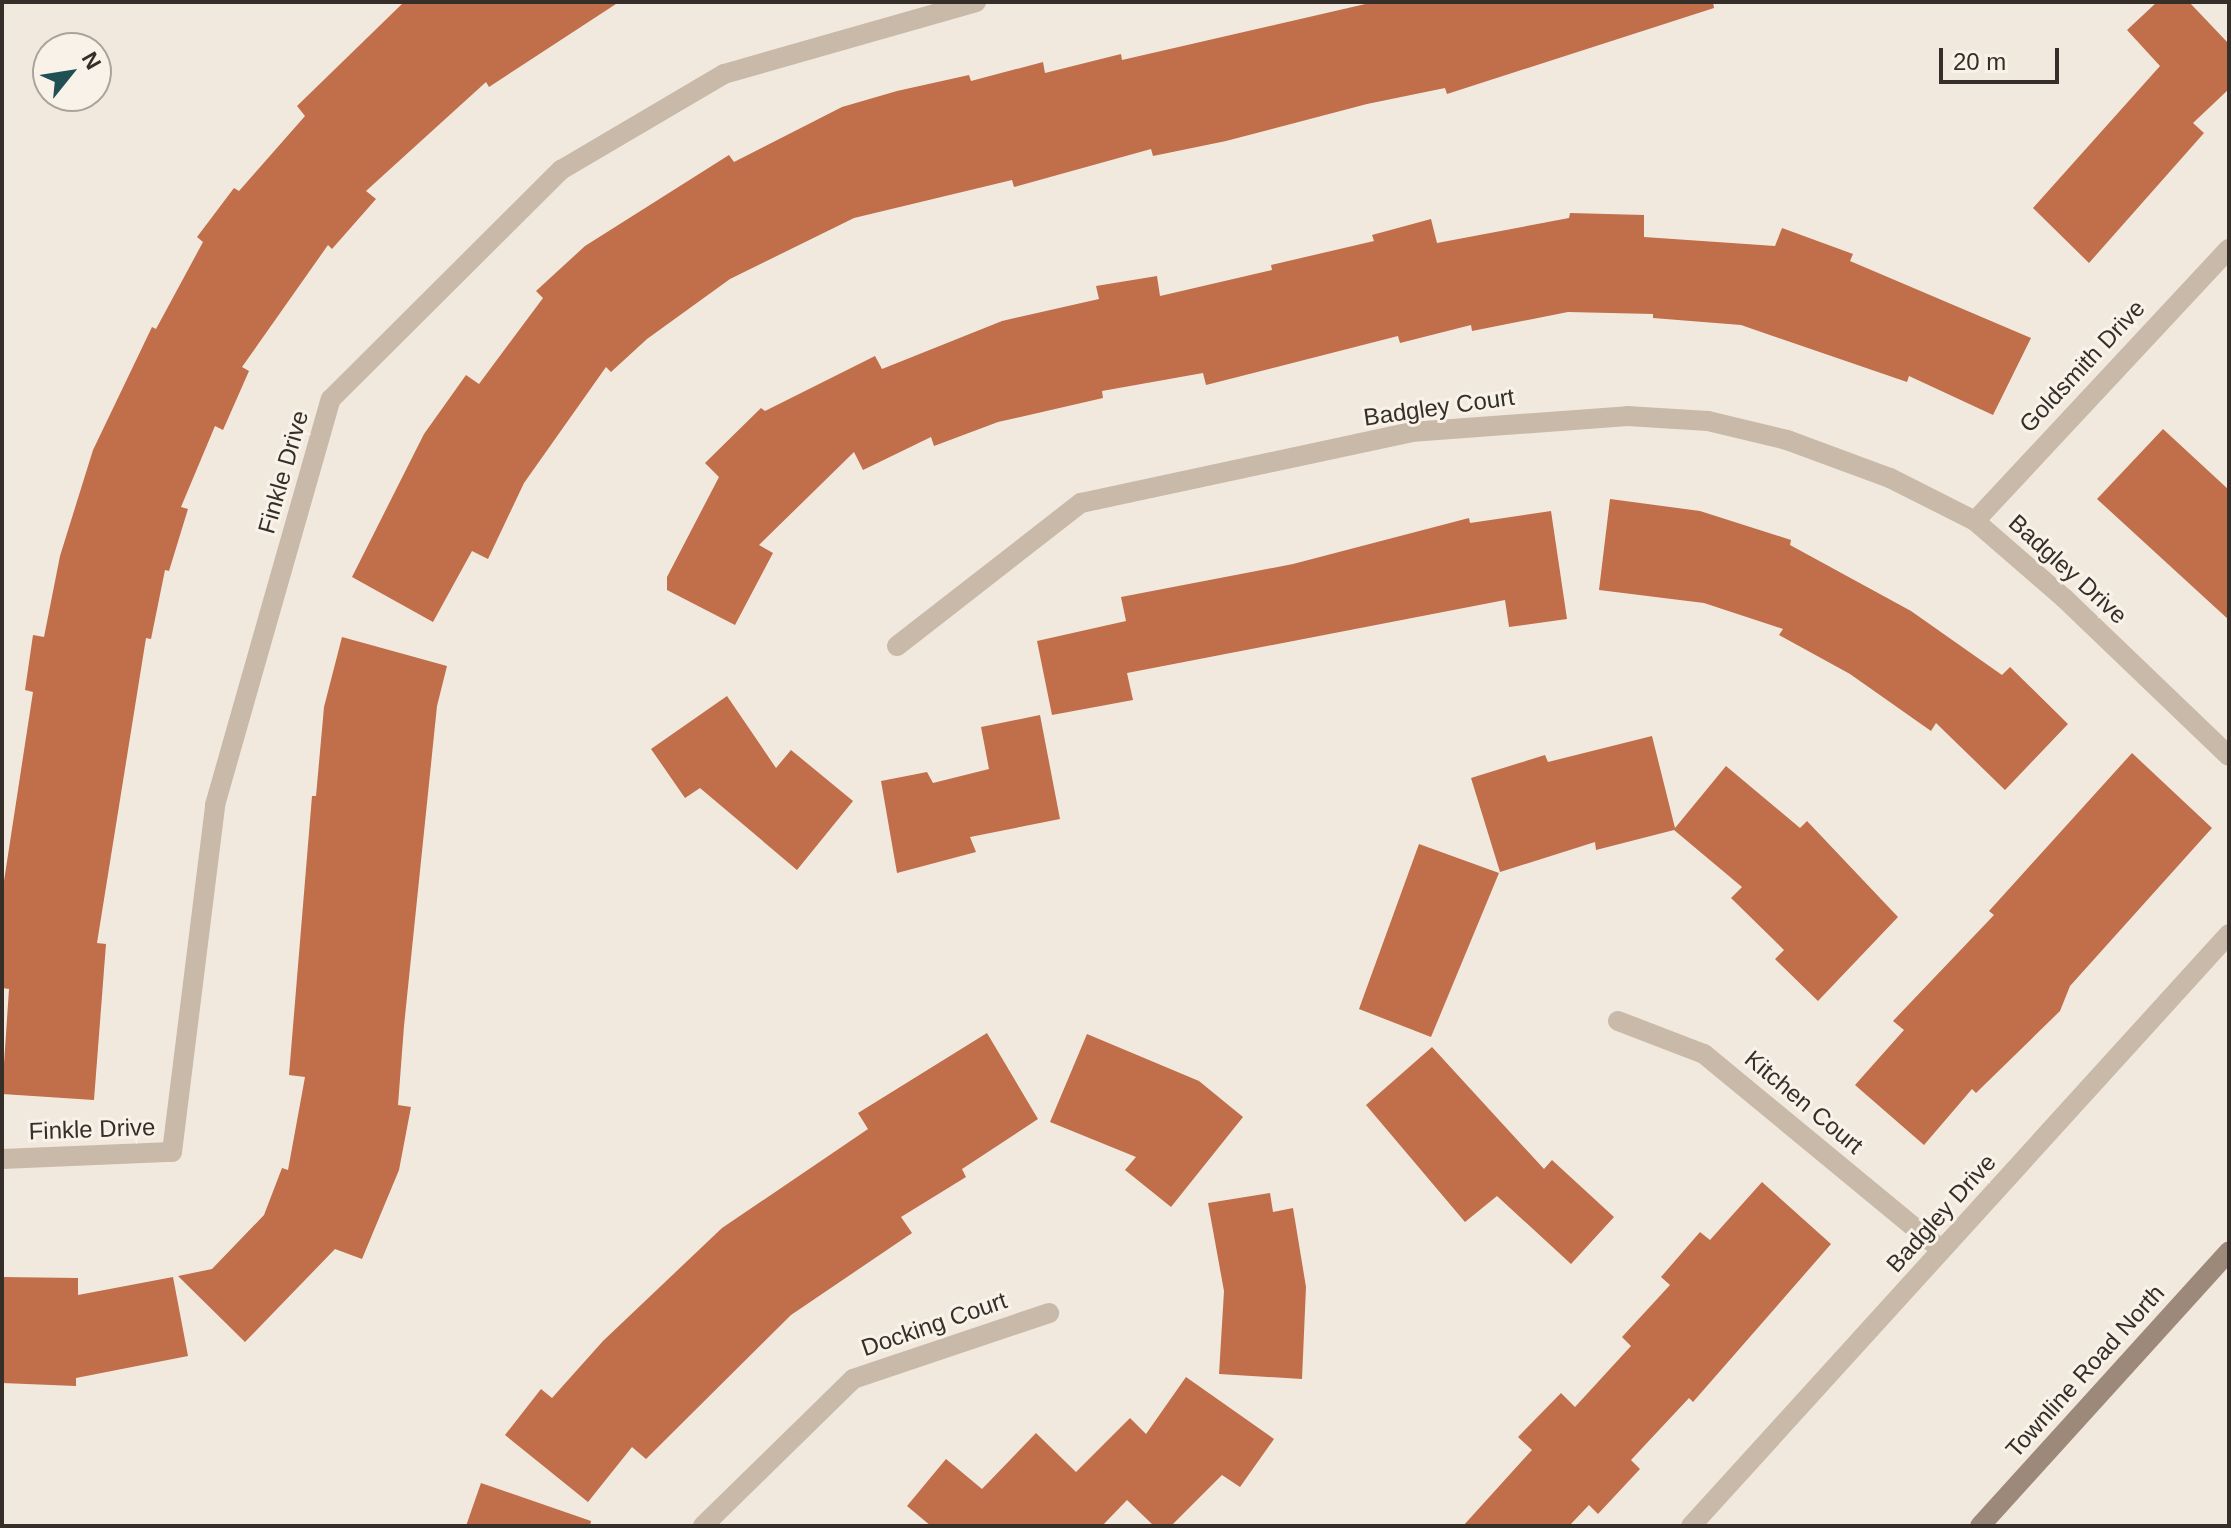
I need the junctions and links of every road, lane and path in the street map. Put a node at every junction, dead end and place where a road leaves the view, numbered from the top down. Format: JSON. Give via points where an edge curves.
{"nodes":[{"id":1,"x":976,"y":2,"type":"edge"},
{"id":2,"x":2229,"y":249,"type":"edge"},
{"id":3,"x":1975,"y":521,"type":"junction"},
{"id":4,"x":897,"y":646,"type":"dead end"},
{"id":5,"x":2229,"y":756,"type":"edge"},
{"id":6,"x":2229,"y":934,"type":"edge"},
{"id":7,"x":1618,"y":1021,"type":"dead end"},
{"id":8,"x":2,"y":1159,"type":"edge"},
{"id":9,"x":1942,"y":1250,"type":"junction"},
{"id":10,"x":2229,"y":1251,"type":"edge"},
{"id":11,"x":1049,"y":1313,"type":"dead end"},
{"id":12,"x":703,"y":1526,"type":"edge"},
{"id":13,"x":1691,"y":1526,"type":"edge"},
{"id":14,"x":1980,"y":1526,"type":"edge"}],
"edges":[{"from":1,"to":8,"type":"street","name":"Finkle Drive","via":[[724,74],[561,170],[331,399],[215,805],[172,1152]]},
{"from":2,"to":3,"type":"street","name":"Goldsmith Drive"},
{"from":3,"to":4,"type":"street","name":"Badgley Court","via":[[1890,478],[1787,440],[1708,421],[1627,416],[1411,432],[1081,503]]},
{"from":3,"to":5,"type":"street","name":"Badgley Drive"},
{"from":6,"to":9,"type":"street","name":"Badgley Drive"},
{"from":7,"to":9,"type":"street","name":"Kitchen Court","via":[[1704,1054]]},
{"from":9,"to":13,"type":"street","name":"Badgley Drive"},
{"from":10,"to":14,"type":"street","name":"Townline Road North"},
{"from":11,"to":12,"type":"street","name":"Docking Court","via":[[853,1379]]}]}
